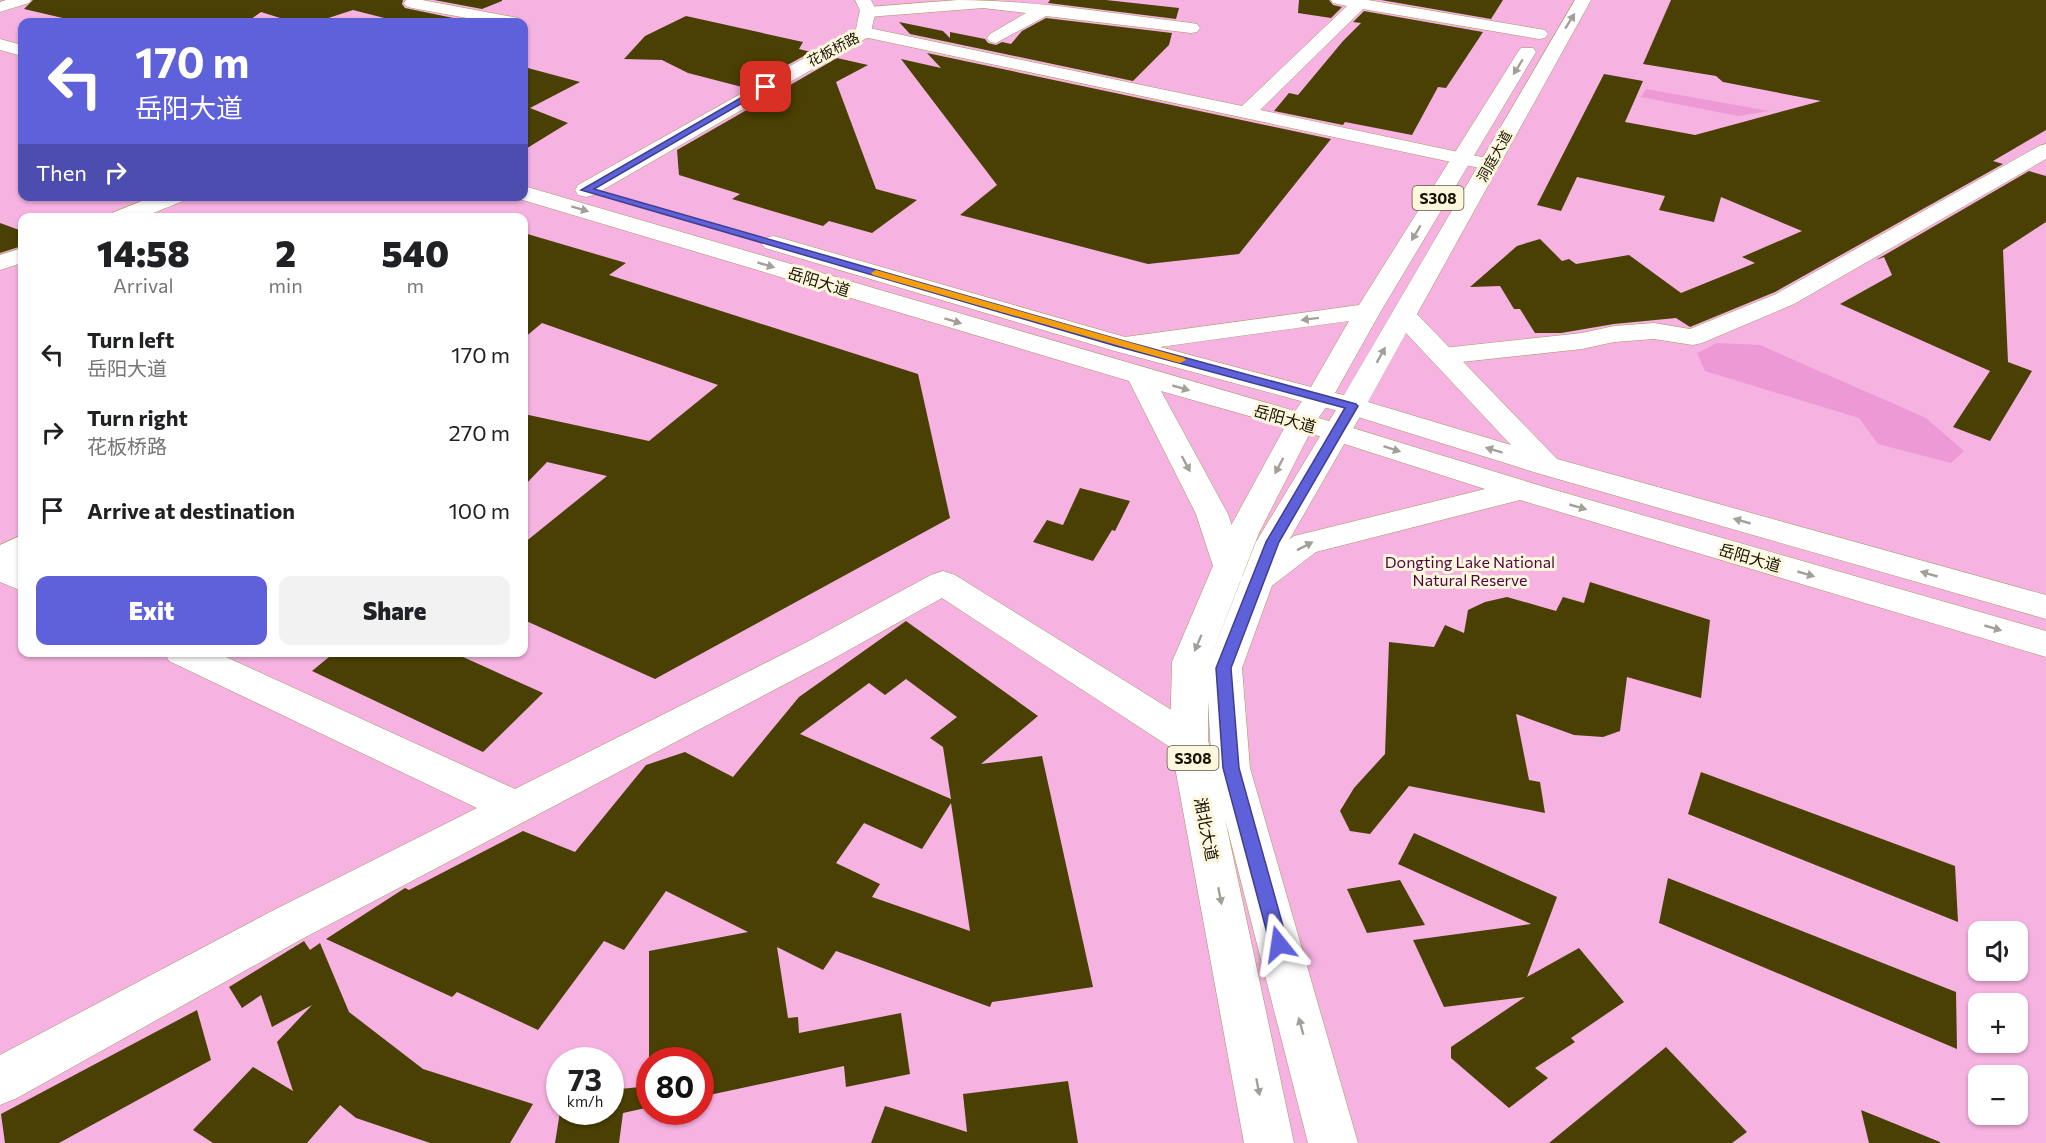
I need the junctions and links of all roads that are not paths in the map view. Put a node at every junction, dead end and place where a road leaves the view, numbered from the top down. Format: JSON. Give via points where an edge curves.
{"nodes":[{"id":1,"x":23,"y":0,"type":"edge"},
{"id":2,"x":1339,"y":0,"type":"edge"},
{"id":3,"x":1561,"y":0,"type":"edge"},
{"id":4,"x":1583,"y":0,"type":"edge"},
{"id":5,"x":412,"y":3,"type":"dead end"},
{"id":6,"x":1360,"y":3,"type":"junction"},
{"id":7,"x":865,"y":6,"type":"edge"},
{"id":8,"x":0,"y":7,"type":"edge"},
{"id":9,"x":1043,"y":10,"type":"junction"},
{"id":10,"x":492,"y":18,"type":"edge"},
{"id":11,"x":846,"y":19,"type":"dead end"},
{"id":12,"x":0,"y":27,"type":"edge"},
{"id":13,"x":1191,"y":28,"type":"dead end"},
{"id":14,"x":18,"y":32,"type":"edge"},
{"id":15,"x":864,"y":33,"type":"junction"},
{"id":16,"x":1539,"y":34,"type":"junction"},
{"id":17,"x":996,"y":39,"type":"dead end"},
{"id":18,"x":0,"y":44,"type":"edge"},
{"id":19,"x":18,"y":50,"type":"edge"},
{"id":20,"x":1246,"y":113,"type":"junction"},
{"id":21,"x":2046,"y":150,"type":"edge"},
{"id":22,"x":1462,"y":159,"type":"junction"},
{"id":23,"x":1489,"y":164,"type":"junction"},
{"id":24,"x":528,"y":173,"type":"edge"},
{"id":25,"x":576,"y":187,"type":"junction"},
{"id":26,"x":528,"y":194,"type":"edge"},
{"id":27,"x":162,"y":201,"type":"edge"},
{"id":28,"x":132,"y":213,"type":"edge"},
{"id":29,"x":18,"y":256,"type":"edge"},
{"id":30,"x":0,"y":263,"type":"edge"},
{"id":31,"x":1368,"y":311,"type":"junction"},
{"id":32,"x":1404,"y":315,"type":"junction"},
{"id":33,"x":1120,"y":344,"type":"junction"},
{"id":34,"x":1443,"y":356,"type":"junction"},
{"id":35,"x":1139,"y":375,"type":"junction"},
{"id":36,"x":1327,"y":414,"type":"junction"},
{"id":37,"x":1548,"y":466,"type":"junction"},
{"id":38,"x":1521,"y":490,"type":"junction"},
{"id":39,"x":18,"y":549,"type":"edge"},
{"id":40,"x":0,"y":560,"type":"edge"},
{"id":41,"x":0,"y":569,"type":"edge"},
{"id":42,"x":1243,"y":573,"type":"junction"},
{"id":43,"x":18,"y":577,"type":"edge"},
{"id":44,"x":2046,"y":608,"type":"edge"},
{"id":45,"x":2046,"y":644,"type":"edge"},
{"id":46,"x":192,"y":657,"type":"edge"},
{"id":47,"x":1190,"y":740,"type":"junction"},
{"id":48,"x":515,"y":807,"type":"junction"},
{"id":49,"x":0,"y":1081,"type":"edge"},
{"id":50,"x":1269,"y":1143,"type":"edge"},
{"id":51,"x":1332,"y":1143,"type":"edge"}],
"edges":[{"from":1,"to":8,"type":"main road"},
{"from":2,"to":6,"type":"main road"},
{"from":3,"to":16,"type":"main road","name":"洞庭大道","number":"S308"},
{"from":23,"to":4,"type":"main road","name":"洞庭大道","number":"S308","one_way":true},
{"from":5,"to":10,"type":"main road"},
{"from":6,"to":16,"type":"main road"},
{"from":6,"to":20,"type":"main road"},
{"from":7,"to":9,"type":"main road","via":[[983,3]]},
{"from":7,"to":15,"type":"main road","name":"花板桥路"},
{"from":9,"to":13,"type":"main road"},
{"from":9,"to":17,"type":"main road"},
{"from":11,"to":25,"type":"main road","name":"花板桥路","via":[[845,27]]},
{"from":12,"to":14,"type":"main road"},
{"from":15,"to":20,"type":"main road"},
{"from":15,"to":25,"type":"main road","name":"花板桥路"},
{"from":16,"to":22,"type":"main road","name":"洞庭大道","number":"S308","one_way":true},
{"from":18,"to":19,"type":"main road"},
{"from":20,"to":22,"type":"main road"},
{"from":21,"to":34,"type":"main road","via":[[1785,299],[1693,337],[1654,331],[1614,334]]},
{"from":22,"to":23,"type":"main road"},
{"from":22,"to":31,"type":"main road","name":"洞庭大道","number":"S308","one_way":true},
{"from":23,"to":32,"type":"main road","name":"洞庭大道","number":"S308"},
{"from":24,"to":25,"type":"main road","name":"岳阳大道"},
{"from":25,"to":33,"type":"main road","name":"岳阳大道"},
{"from":26,"to":35,"type":"main road","name":"岳阳大道","one_way":true},
{"from":27,"to":28,"type":"main road"},
{"from":29,"to":30,"type":"main road"},
{"from":31,"to":33,"type":"main road","one_way":true},
{"from":31,"to":36,"type":"main road","name":"洞庭大道","number":"S308"},
{"from":32,"to":34,"type":"main road"},
{"from":36,"to":32,"type":"main road","name":"洞庭大道","number":"S308","one_way":true},
{"from":33,"to":36,"type":"main road","name":"岳阳大道"},
{"from":34,"to":37,"type":"main road"},
{"from":35,"to":36,"type":"main road","name":"岳阳大道","one_way":true},
{"from":35,"to":42,"type":"main road","one_way":true},
{"from":37,"to":36,"type":"main road","name":"岳阳大道","one_way":true},
{"from":36,"to":38,"type":"main road","name":"岳阳大道","one_way":true},
{"from":36,"to":42,"type":"main road","name":"湘北大道","number":"S308","via":[[1272,542]]},
{"from":44,"to":37,"type":"main road","name":"岳阳大道","one_way":true},
{"from":42,"to":38,"type":"main road","one_way":true,"via":[[1305,544]]},
{"from":38,"to":45,"type":"main road","name":"岳阳大道","one_way":true},
{"from":39,"to":40,"type":"main road"},
{"from":41,"to":43,"type":"main road"},
{"from":42,"to":47,"type":"main road","name":"湘北大道","number":"S308","one_way":true,"via":[[1190,662]]},
{"from":51,"to":42,"type":"main road","name":"湘北大道","number":"S308","one_way":true,"via":[[1231,768],[1224,668]]},
{"from":46,"to":48,"type":"main road"},
{"from":47,"to":48,"type":"main road","via":[[943,583]]},
{"from":47,"to":50,"type":"main road","name":"湘北大道","number":"S308","one_way":true},
{"from":48,"to":49,"type":"main road"}]}
